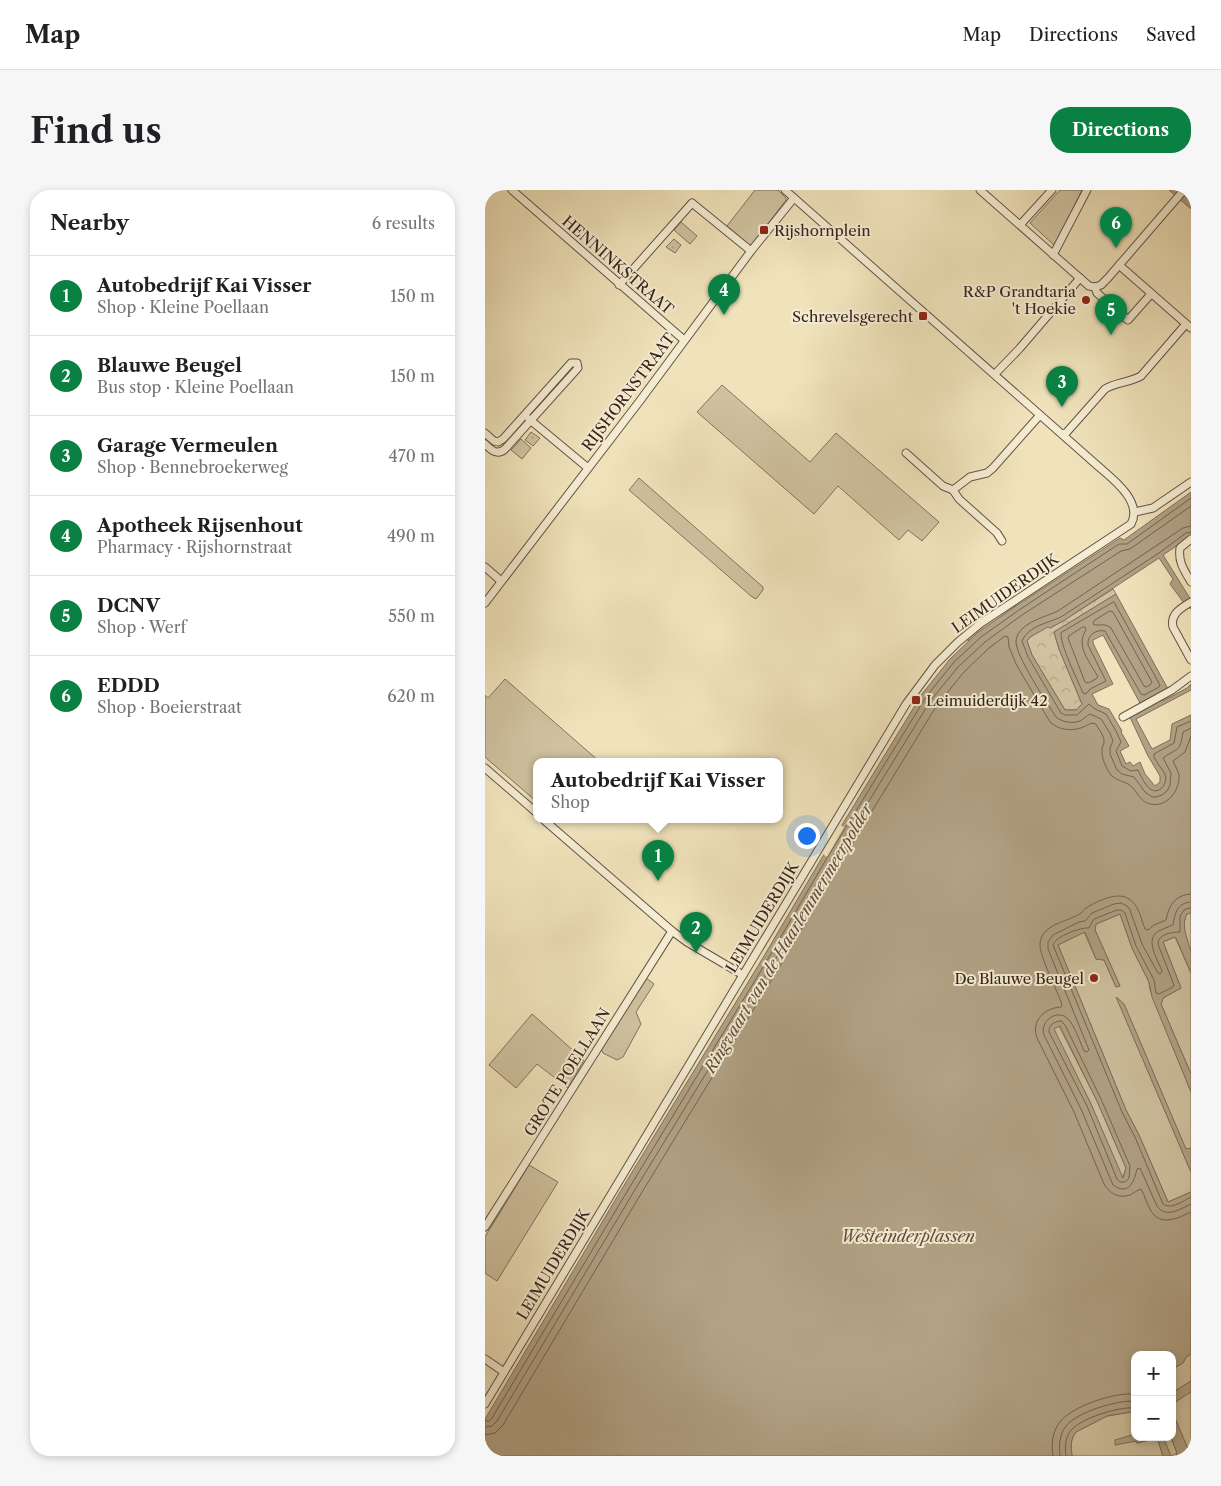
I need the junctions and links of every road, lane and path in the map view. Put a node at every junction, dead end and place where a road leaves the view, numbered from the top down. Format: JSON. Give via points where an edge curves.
{"nodes":[{"id":1,"x":512,"y":190,"type":"edge"},
{"id":2,"x":785,"y":190,"type":"edge"},
{"id":3,"x":1052,"y":190,"type":"edge"},
{"id":4,"x":1087,"y":190,"type":"edge"},
{"id":5,"x":1184,"y":190,"type":"edge"},
{"id":6,"x":984,"y":191,"type":"edge"},
{"id":7,"x":794,"y":198,"type":"junction"},
{"id":8,"x":1020,"y":225,"type":"junction"},
{"id":9,"x":751,"y":252,"type":"junction"},
{"id":10,"x":1053,"y":255,"type":"junction"},
{"id":11,"x":1119,"y":265,"type":"junction"},
{"id":12,"x":1080,"y":278,"type":"junction"},
{"id":13,"x":619,"y":284,"type":"junction"},
{"id":14,"x":1095,"y":287,"type":"junction"},
{"id":15,"x":1151,"y":294,"type":"junction"},
{"id":16,"x":1188,"y":326,"type":"edge"},
{"id":17,"x":684,"y":340,"type":"junction"},
{"id":18,"x":995,"y":374,"type":"junction"},
{"id":19,"x":525,"y":415,"type":"junction"},
{"id":20,"x":1041,"y":415,"type":"junction"},
{"id":21,"x":532,"y":420,"type":"junction"},
{"id":22,"x":485,"y":433,"type":"edge"},
{"id":23,"x":1062,"y":434,"type":"junction"},
{"id":24,"x":498,"y":442,"type":"junction"},
{"id":25,"x":485,"y":444,"type":"edge"},
{"id":26,"x":499,"y":452,"type":"junction"},
{"id":27,"x":906,"y":453,"type":"dead end"},
{"id":28,"x":588,"y":468,"type":"junction"},
{"id":29,"x":1191,"y":482,"type":"edge"},
{"id":30,"x":953,"y":490,"type":"junction"},
{"id":31,"x":1135,"y":512,"type":"junction"},
{"id":32,"x":1191,"y":540,"type":"edge"},
{"id":33,"x":1002,"y":541,"type":"dead end"},
{"id":34,"x":485,"y":567,"type":"edge"},
{"id":35,"x":501,"y":581,"type":"junction"},
{"id":36,"x":1191,"y":582,"type":"edge"},
{"id":37,"x":485,"y":603,"type":"edge"},
{"id":38,"x":1188,"y":604,"type":"edge"},
{"id":39,"x":1191,"y":660,"type":"edge"},
{"id":40,"x":1191,"y":676,"type":"edge"},
{"id":41,"x":1123,"y":717,"type":"dead end"},
{"id":42,"x":485,"y":768,"type":"edge"},
{"id":43,"x":533,"y":810,"type":"edge"},
{"id":44,"x":547,"y":823,"type":"edge"},
{"id":45,"x":672,"y":931,"type":"junction"},
{"id":46,"x":743,"y":974,"type":"junction"},
{"id":47,"x":485,"y":1227,"type":"edge"},
{"id":48,"x":485,"y":1359,"type":"edge"},
{"id":49,"x":504,"y":1372,"type":"junction"},
{"id":50,"x":485,"y":1404,"type":"edge"}],
"edges":[{"from":1,"to":13,"type":"street","name":"HENNINKSTRAAT"},
{"from":2,"to":7,"type":"street"},
{"from":3,"to":8,"type":"street"},
{"from":4,"to":10,"type":"street"},
{"from":5,"to":11,"type":"street"},
{"from":6,"to":8,"type":"street"},
{"from":7,"to":9,"type":"street","name":"RIJSHORNSTRAAT"},
{"from":7,"to":18,"type":"street"},
{"from":8,"to":10,"type":"street"},
{"from":9,"to":13,"type":"street","via":[[692,203]]},
{"from":9,"to":17,"type":"street","name":"RIJSHORNSTRAAT"},
{"from":10,"to":12,"type":"street"},
{"from":11,"to":14,"type":"street","via":[[1101,285]]},
{"from":11,"to":15,"type":"street"},
{"from":12,"to":14,"type":"street"},
{"from":12,"to":18,"type":"street"},
{"from":13,"to":17,"type":"street","name":"HENNINKSTRAAT"},
{"from":14,"to":15,"type":"street","via":[[1128,320]]},
{"from":15,"to":16,"type":"street"},
{"from":16,"to":23,"type":"street","via":[[1141,376],[1105,389]]},
{"from":17,"to":28,"type":"street","name":"RIJSHORNSTRAAT"},
{"from":18,"to":20,"type":"street"},
{"from":19,"to":21,"type":"street"},
{"from":19,"to":21,"type":"street","via":[[571,363],[577,363],[578,368]]},
{"from":19,"to":24,"type":"street"},
{"from":20,"to":23,"type":"street"},
{"from":20,"to":30,"type":"street","via":[[993,468],[970,477]]},
{"from":21,"to":26,"type":"street","via":[[505,450]]},
{"from":21,"to":28,"type":"street"},
{"from":22,"to":24,"type":"street"},
{"from":23,"to":31,"type":"street","via":[[1117,484],[1129,498]]},
{"from":24,"to":26,"type":"street"},
{"from":25,"to":26,"type":"street","via":[[493,452]]},
{"from":27,"to":30,"type":"street","via":[[943,486]]},
{"from":28,"to":35,"type":"street","name":"RIJSHORNSTRAAT"},
{"from":29,"to":31,"type":"street","via":[[1153,508]]},
{"from":30,"to":33,"type":"street"},
{"from":31,"to":46,"type":"street","name":"LEIMUIDERDIJK","via":[[1131,524],[981,623],[935,665],[906,704]]},
{"from":32,"to":36,"type":"street","via":[[1180,548],[1179,557]]},
{"from":34,"to":35,"type":"street"},
{"from":35,"to":37,"type":"street","name":"RIJSHORNSTRAAT"},
{"from":38,"to":39,"type":"street","via":[[1175,614],[1172,622]]},
{"from":40,"to":41,"type":"street"},
{"from":42,"to":43,"type":"street"},
{"from":44,"to":45,"type":"street"},
{"from":45,"to":46,"type":"street"},
{"from":45,"to":47,"type":"street","name":"GROTE POELLAAN"},
{"from":46,"to":49,"type":"street","name":"LEIMUIDERDIJK"},
{"from":48,"to":49,"type":"street"},
{"from":49,"to":50,"type":"street","name":"LEIMUIDERDIJK"}]}
